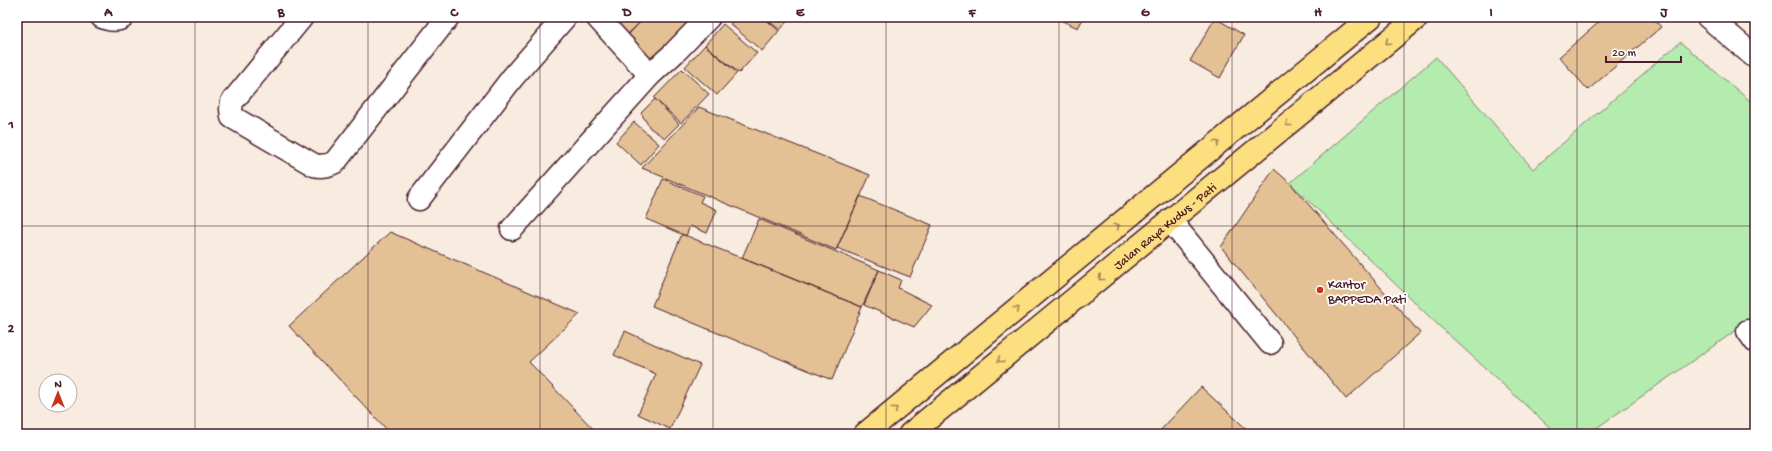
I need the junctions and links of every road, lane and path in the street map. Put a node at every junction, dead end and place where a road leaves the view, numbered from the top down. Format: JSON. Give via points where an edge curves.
{"nodes":[{"id":1,"x":102,"y":17,"type":"edge"},
{"id":2,"x":123,"y":17,"type":"edge"},
{"id":3,"x":302,"y":17,"type":"edge"},
{"id":4,"x":448,"y":17,"type":"edge"},
{"id":5,"x":565,"y":17,"type":"edge"},
{"id":6,"x":597,"y":17,"type":"edge"},
{"id":7,"x":709,"y":17,"type":"edge"},
{"id":8,"x":1371,"y":17,"type":"edge"},
{"id":9,"x":1418,"y":17,"type":"edge"},
{"id":10,"x":1708,"y":17,"type":"edge"},
{"id":11,"x":1755,"y":57,"type":"edge"},
{"id":12,"x":650,"y":75,"type":"junction"},
{"id":13,"x":419,"y":199,"type":"dead end"},
{"id":14,"x":1170,"y":220,"type":"junction"},
{"id":15,"x":512,"y":229,"type":"dead end"},
{"id":16,"x":1270,"y":343,"type":"dead end"},
{"id":17,"x":865,"y":434,"type":"edge"},
{"id":18,"x":910,"y":434,"type":"edge"}],
"edges":[{"from":1,"to":2,"type":"street"},
{"from":3,"to":4,"type":"street","via":[[232,102],[231,112],[232,117],[314,165],[320,166],[336,162]]},
{"from":5,"to":13,"type":"street","via":[[513,77]]},
{"from":6,"to":12,"type":"street"},
{"from":7,"to":12,"type":"street"},
{"from":17,"to":8,"type":"main road","one_way":true},
{"from":9,"to":14,"type":"main road","name":"Jalan Raya Kudus - Pati","one_way":true},
{"from":10,"to":11,"type":"street"},
{"from":12,"to":15,"type":"street"},
{"from":14,"to":16,"type":"street"},
{"from":14,"to":18,"type":"main road","name":"Jalan Raya Kudus - Pati","one_way":true}]}
